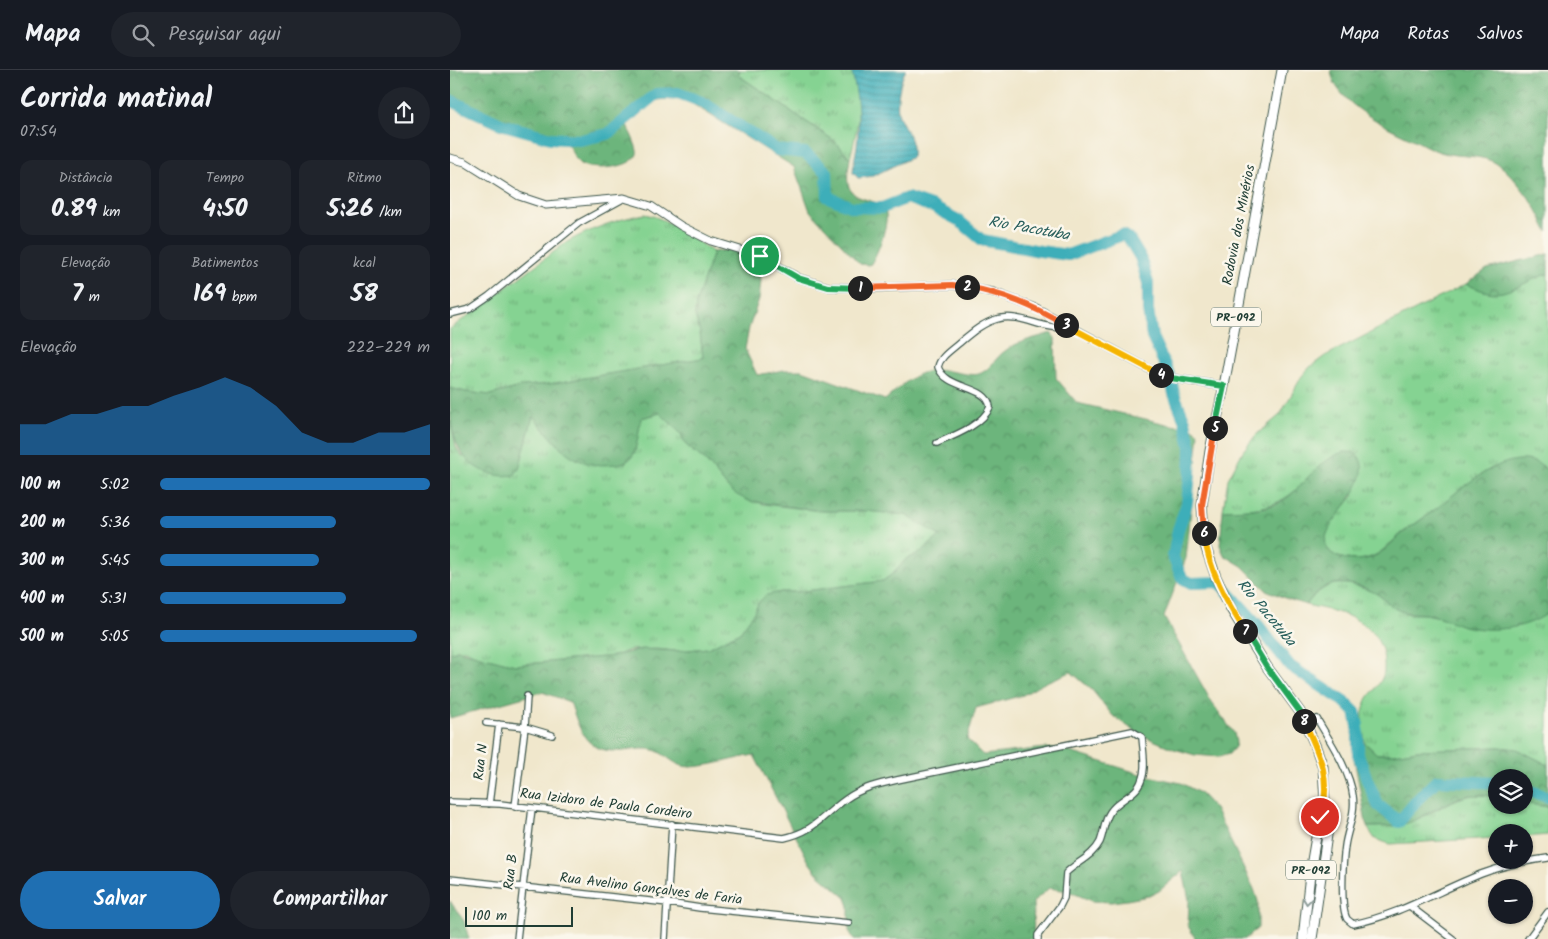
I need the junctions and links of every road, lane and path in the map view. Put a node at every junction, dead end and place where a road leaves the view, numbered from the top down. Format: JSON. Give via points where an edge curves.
{"nodes":[{"id":1,"x":1282,"y":70,"type":"edge"},
{"id":2,"x":450,"y":158,"type":"edge"},
{"id":3,"x":624,"y":198,"type":"junction"},
{"id":4,"x":450,"y":314,"type":"edge"},
{"id":5,"x":1071,"y":327,"type":"junction"},
{"id":6,"x":1224,"y":386,"type":"junction"},
{"id":7,"x":937,"y":443,"type":"dead end"},
{"id":8,"x":527,"y":696,"type":"dead end"},
{"id":9,"x":1317,"y":720,"type":"dead end"},
{"id":10,"x":486,"y":723,"type":"dead end"},
{"id":11,"x":499,"y":724,"type":"junction"},
{"id":12,"x":525,"y":727,"type":"junction"},
{"id":13,"x":552,"y":735,"type":"dead end"},
{"id":14,"x":450,"y":802,"type":"edge"},
{"id":15,"x":1325,"y":802,"type":"junction"},
{"id":16,"x":489,"y":804,"type":"junction"},
{"id":17,"x":515,"y":807,"type":"junction"},
{"id":18,"x":532,"y":808,"type":"junction"},
{"id":19,"x":672,"y":824,"type":"junction"},
{"id":20,"x":1548,"y":858,"type":"edge"},
{"id":21,"x":450,"y":879,"type":"edge"},
{"id":22,"x":522,"y":886,"type":"junction"},
{"id":23,"x":668,"y":903,"type":"junction"},
{"id":24,"x":1411,"y":907,"type":"junction"},
{"id":25,"x":1548,"y":912,"type":"edge"},
{"id":26,"x":848,"y":923,"type":"dead end"},
{"id":27,"x":517,"y":939,"type":"edge"},
{"id":28,"x":664,"y":939,"type":"edge"},
{"id":29,"x":1038,"y":939,"type":"edge"},
{"id":30,"x":1303,"y":939,"type":"edge"},
{"id":31,"x":1312,"y":939,"type":"edge"},
{"id":32,"x":1453,"y":939,"type":"edge"},
{"id":33,"x":1528,"y":939,"type":"edge"}],
"edges":[{"from":1,"to":6,"type":"main road","name":"Rodovia dos Minérios","number":"PR-092"},
{"from":2,"to":3,"type":"street","via":[[465,162],[520,196],[546,205]]},
{"from":3,"to":4,"type":"street","via":[[579,223],[470,309]]},
{"from":3,"to":5,"type":"street","via":[[651,206],[711,241],[760,256],[798,278],[828,287],[952,285],[993,292],[1036,308]]},
{"from":5,"to":6,"type":"street","via":[[1164,377]]},
{"from":5,"to":7,"type":"street","via":[[1058,328],[1016,318],[999,318],[972,333],[943,357],[938,367],[944,377],[982,394],[990,407],[971,427]]},
{"from":6,"to":15,"type":"main road","name":"Rodovia dos Minérios","number":"PR-092","via":[[1202,505],[1206,545],[1231,609],[1300,712],[1323,767]]},
{"from":8,"to":12,"type":"street"},
{"from":9,"to":24,"type":"street","via":[[1337,751],[1354,798],[1345,846],[1343,881],[1347,919],[1353,924]]},
{"from":10,"to":11,"type":"street"},
{"from":11,"to":12,"type":"street"},
{"from":11,"to":16,"type":"street","name":"Rua N"},
{"from":12,"to":13,"type":"street"},
{"from":12,"to":17,"type":"street"},
{"from":14,"to":16,"type":"street","name":"Rua Izidoro de Paula Cordeiro"},
{"from":15,"to":30,"type":"main road","name":"Rodovia dos Minérios","number":"PR-092","one_way":true,"via":[[1315,848]]},
{"from":15,"to":31,"type":"main road","name":"Rodovia dos Minérios","number":"PR-092","via":[[1329,821]]},
{"from":16,"to":17,"type":"street","name":"Rua Izidoro de Paula Cordeiro"},
{"from":17,"to":18,"type":"street","name":"Rua Izidoro de Paula Cordeiro"},
{"from":18,"to":19,"type":"street","name":"Rua Izidoro de Paula Cordeiro"},
{"from":18,"to":22,"type":"street","name":"Rua B"},
{"from":19,"to":23,"type":"street"},
{"from":19,"to":29,"type":"street","name":"Rua Izidoro de Paula Cordeiro","via":[[784,838],[808,830],[846,798],[870,787],[1132,731],[1142,737],[1144,769],[1138,786],[1114,806],[1092,854],[1066,873],[1064,898]]},
{"from":20,"to":24,"type":"street","via":[[1484,873]]},
{"from":21,"to":22,"type":"street","name":"Rua Avelino Gonçalves de Faria"},
{"from":22,"to":23,"type":"street","name":"Rua Avelino Gonçalves de Faria"},
{"from":22,"to":27,"type":"street","name":"Rua B"},
{"from":23,"to":26,"type":"street","name":"Rua Avelino Gonçalves de Faria"},
{"from":23,"to":28,"type":"street"},
{"from":24,"to":32,"type":"street"},
{"from":25,"to":33,"type":"street"}]}
